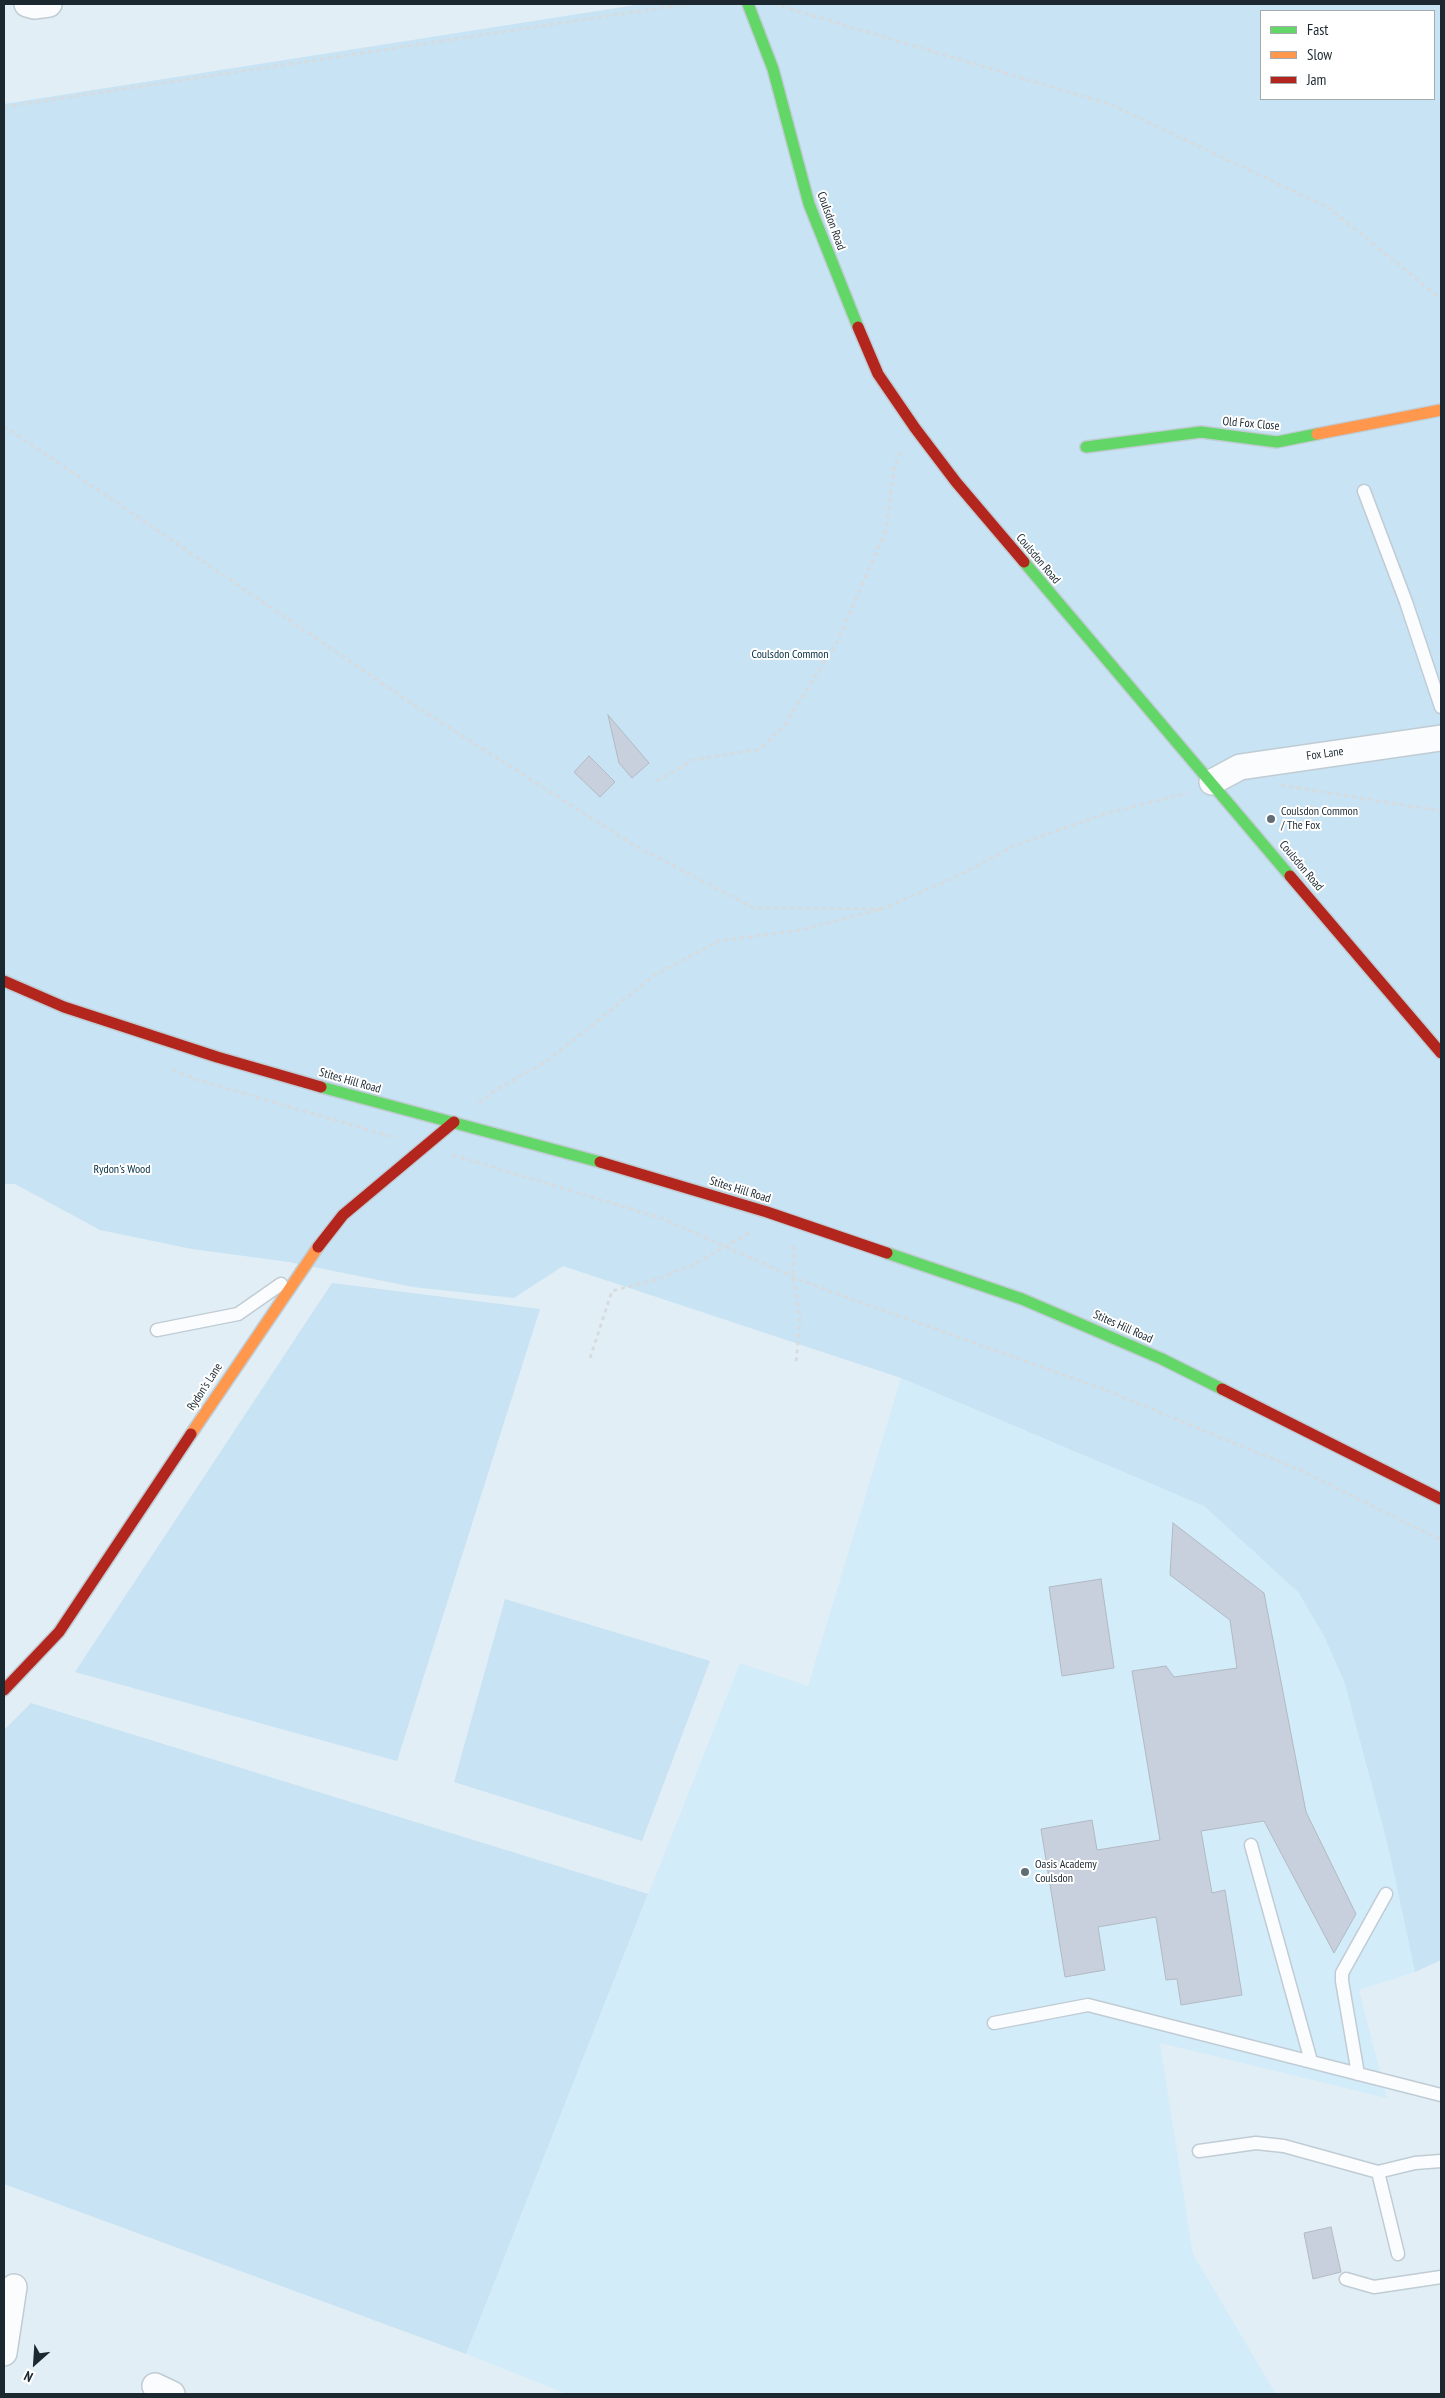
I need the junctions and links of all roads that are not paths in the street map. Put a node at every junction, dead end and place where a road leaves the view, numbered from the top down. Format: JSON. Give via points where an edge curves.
{"nodes":[{"id":1,"x":26,"y":4,"type":"edge"},
{"id":2,"x":48,"y":4,"type":"edge"},
{"id":3,"x":748,"y":4,"type":"edge"},
{"id":4,"x":1441,"y":410,"type":"edge"},
{"id":5,"x":1086,"y":447,"type":"dead end"},
{"id":6,"x":1364,"y":491,"type":"dead end"},
{"id":7,"x":1441,"y":707,"type":"edge"},
{"id":8,"x":1441,"y":738,"type":"edge"},
{"id":9,"x":1212,"y":782,"type":"junction"},
{"id":10,"x":4,"y":981,"type":"edge"},
{"id":11,"x":1441,"y":1053,"type":"edge"},
{"id":12,"x":454,"y":1122,"type":"junction"},
{"id":13,"x":298,"y":1273,"type":"junction"},
{"id":14,"x":157,"y":1330,"type":"dead end"},
{"id":15,"x":1441,"y":1499,"type":"edge"},
{"id":16,"x":4,"y":1690,"type":"edge"},
{"id":17,"x":1252,"y":1845,"type":"dead end"},
{"id":18,"x":1386,"y":1894,"type":"dead end"},
{"id":19,"x":994,"y":2023,"type":"dead end"},
{"id":20,"x":1310,"y":2062,"type":"junction"},
{"id":21,"x":1358,"y":2074,"type":"junction"},
{"id":22,"x":1441,"y":2095,"type":"edge"},
{"id":23,"x":1199,"y":2151,"type":"dead end"},
{"id":24,"x":1441,"y":2161,"type":"edge"},
{"id":25,"x":1378,"y":2172,"type":"junction"},
{"id":26,"x":1398,"y":2254,"type":"dead end"},
{"id":27,"x":1441,"y":2277,"type":"edge"},
{"id":28,"x":1346,"y":2279,"type":"dead end"},
{"id":29,"x":14,"y":2287,"type":"dead end"},
{"id":30,"x":4,"y":2353,"type":"edge"}],
"edges":[{"from":1,"to":2,"type":"street"},
{"from":3,"to":9,"type":"street","name":"Coulsdon Road","via":[[773,69],[809,204],[878,374],[956,482]]},
{"from":4,"to":5,"type":"street","name":"Old Fox Close","via":[[1277,442],[1201,432]]},
{"from":6,"to":7,"type":"lane"},
{"from":8,"to":9,"type":"street","name":"Fox Lane","via":[[1240,766]]},
{"from":9,"to":11,"type":"street","name":"Coulsdon Road"},
{"from":10,"to":12,"type":"street","name":"Stites Hill Road","via":[[64,1006],[217,1057]]},
{"from":12,"to":13,"type":"street","name":"Rydon's Lane","via":[[343,1216]]},
{"from":12,"to":15,"type":"street","name":"Stites Hill Road","via":[[767,1212],[1022,1299],[1093,1328],[1291,1422]]},
{"from":13,"to":14,"type":"lane","via":[[238,1314]]},
{"from":13,"to":16,"type":"street","name":"Rydon's Lane","via":[[59,1632]]},
{"from":17,"to":20,"type":"lane"},
{"from":18,"to":21,"type":"lane","via":[[1342,1973]]},
{"from":19,"to":20,"type":"lane","via":[[1088,2005]]},
{"from":20,"to":21,"type":"lane"},
{"from":21,"to":22,"type":"lane"},
{"from":23,"to":25,"type":"lane","via":[[1256,2143],[1284,2146]]},
{"from":24,"to":25,"type":"lane","via":[[1415,2163]]},
{"from":25,"to":26,"type":"lane"},
{"from":27,"to":28,"type":"lane","via":[[1374,2287]]},
{"from":29,"to":30,"type":"street"}]}
